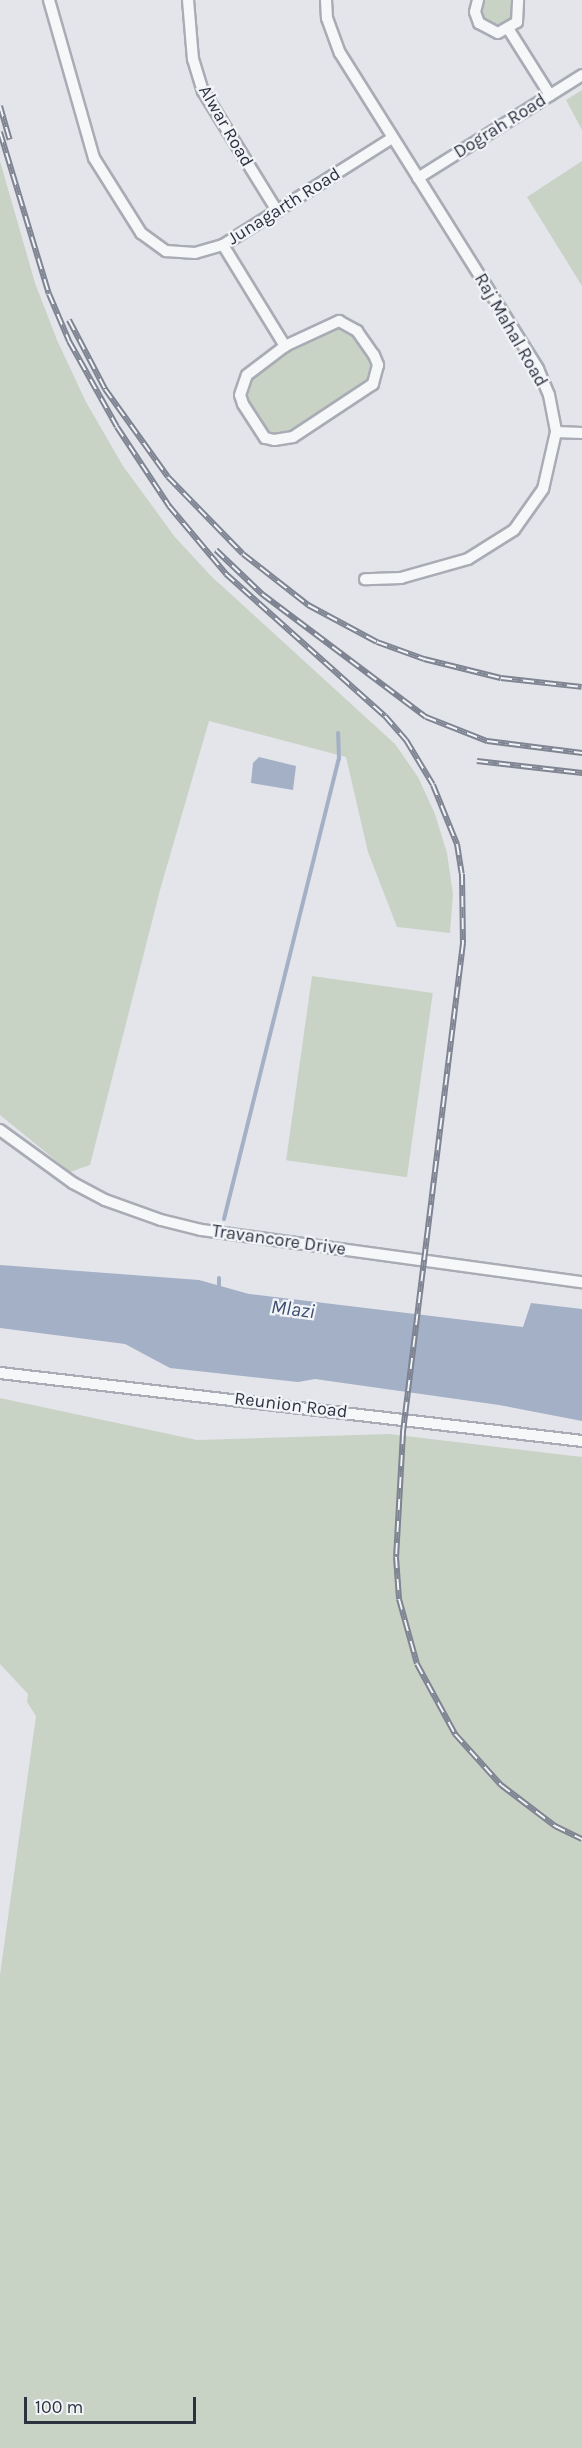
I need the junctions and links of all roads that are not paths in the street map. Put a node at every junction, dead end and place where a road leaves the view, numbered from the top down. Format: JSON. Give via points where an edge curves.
{"nodes":[{"id":1,"x":48,"y":0,"type":"edge"},
{"id":2,"x":188,"y":0,"type":"edge"},
{"id":3,"x":326,"y":0,"type":"edge"},
{"id":4,"x":478,"y":0,"type":"edge"},
{"id":5,"x":518,"y":0,"type":"edge"},
{"id":6,"x":509,"y":30,"type":"junction"},
{"id":7,"x":582,"y":75,"type":"edge"},
{"id":8,"x":550,"y":95,"type":"junction"},
{"id":9,"x":392,"y":138,"type":"junction"},
{"id":10,"x":418,"y":178,"type":"junction"},
{"id":11,"x":277,"y":211,"type":"junction"},
{"id":12,"x":223,"y":245,"type":"junction"},
{"id":13,"x":285,"y":346,"type":"junction"},
{"id":14,"x":556,"y":432,"type":"junction"},
{"id":15,"x":582,"y":433,"type":"edge"},
{"id":16,"x":365,"y":579,"type":"dead end"},
{"id":17,"x":0,"y":1130,"type":"edge"},
{"id":18,"x":582,"y":1282,"type":"edge"},
{"id":19,"x":0,"y":1373,"type":"edge"},
{"id":20,"x":582,"y":1441,"type":"edge"}],
"edges":[{"from":1,"to":12,"type":"street","name":"Junagarth Road","via":[[86,140],[141,233],[155,246],[176,254]]},
{"from":2,"to":11,"type":"street","name":"Alwar Road","via":[[190,43],[210,106]]},
{"from":3,"to":9,"type":"street","name":"Raj Mahal Road","via":[[327,18],[340,53]]},
{"from":4,"to":6,"type":"street","via":[[476,12],[483,27],[493,32]]},
{"from":5,"to":6,"type":"street","via":[[520,17]]},
{"from":6,"to":8,"type":"street"},
{"from":7,"to":8,"type":"street","name":"Dograh Road"},
{"from":8,"to":10,"type":"street","name":"Dograh Road"},
{"from":9,"to":10,"type":"street","name":"Raj Mahal Road"},
{"from":9,"to":11,"type":"street","name":"Junagarth Road"},
{"from":10,"to":14,"type":"street","name":"Raj Mahal Road","via":[[538,369],[549,395]]},
{"from":11,"to":12,"type":"street","name":"Junagarth Road"},
{"from":12,"to":13,"type":"street"},
{"from":13,"to":13,"type":"street","via":[[339,321],[357,330],[374,355],[377,376],[373,384],[293,437],[273,440],[257,430],[240,395],[247,375]]},
{"from":14,"to":15,"type":"street"},
{"from":14,"to":16,"type":"street","name":"Raj Mahal Road","via":[[543,489],[514,530],[468,559],[401,578]]},
{"from":17,"to":18,"type":"street","name":"Travancore Drive","via":[[73,1183],[161,1220],[201,1230]]},
{"from":19,"to":20,"type":"street","name":"Reunion Road"}]}
